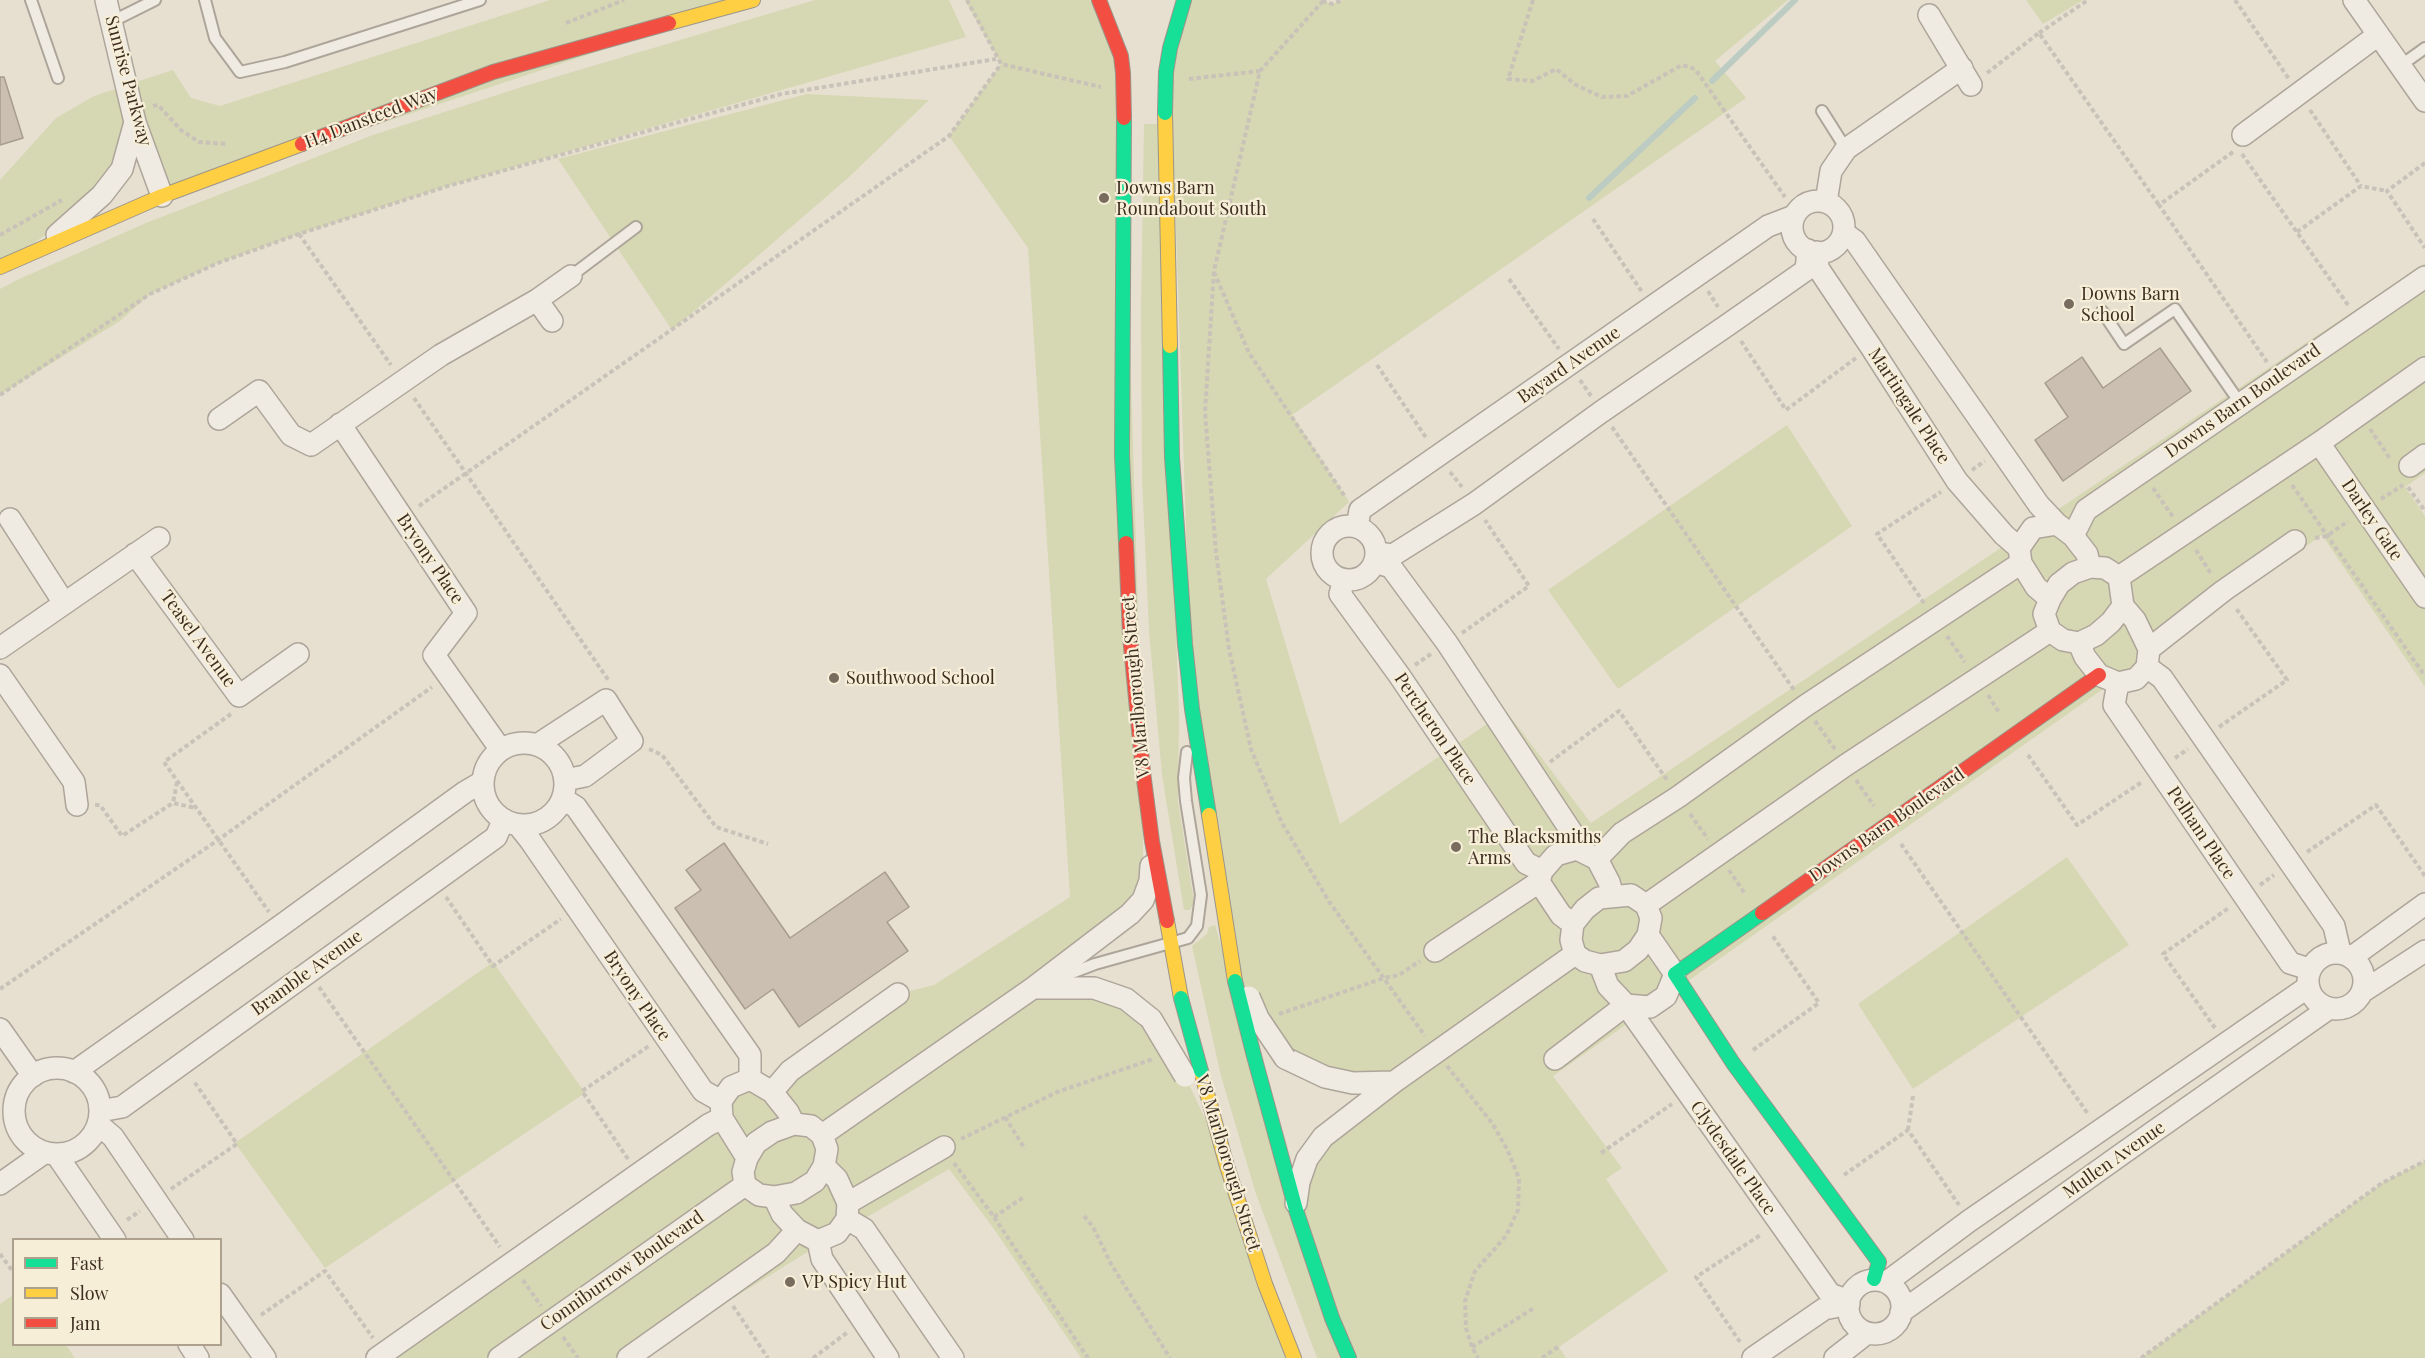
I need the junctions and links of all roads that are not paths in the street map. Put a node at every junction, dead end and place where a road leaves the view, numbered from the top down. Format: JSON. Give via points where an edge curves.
{"nodes":[{"id":1,"x":31,"y":0,"type":"edge"},
{"id":2,"x":106,"y":0,"type":"edge"},
{"id":3,"x":155,"y":0,"type":"edge"},
{"id":4,"x":205,"y":0,"type":"edge"},
{"id":5,"x":480,"y":0,"type":"edge"},
{"id":6,"x":753,"y":0,"type":"edge"},
{"id":7,"x":1099,"y":0,"type":"edge"},
{"id":8,"x":1184,"y":0,"type":"edge"},
{"id":9,"x":2354,"y":0,"type":"edge"},
{"id":10,"x":1929,"y":15,"type":"dead end"},
{"id":11,"x":113,"y":21,"type":"junction"},
{"id":12,"x":2378,"y":35,"type":"junction"},
{"id":13,"x":2425,"y":48,"type":"edge"},
{"id":14,"x":2400,"y":66,"type":"junction"},
{"id":15,"x":58,"y":78,"type":"dead end"},
{"id":16,"x":2425,"y":101,"type":"edge"},
{"id":17,"x":1822,"y":111,"type":"dead end"},
{"id":18,"x":134,"y":118,"type":"junction"},
{"id":19,"x":2243,"y":135,"type":"dead end"},
{"id":20,"x":1846,"y":149,"type":"junction"},
{"id":21,"x":162,"y":196,"type":"junction"},
{"id":22,"x":1826,"y":202,"type":"junction"},
{"id":23,"x":1797,"y":212,"type":"junction"},
{"id":24,"x":636,"y":227,"type":"dead end"},
{"id":25,"x":1844,"y":233,"type":"junction"},
{"id":26,"x":45,"y":246,"type":"junction"},
{"id":27,"x":1812,"y":251,"type":"junction"},
{"id":28,"x":0,"y":267,"type":"edge"},
{"id":29,"x":571,"y":276,"type":"joint"},
{"id":30,"x":2425,"y":277,"type":"edge"},
{"id":31,"x":537,"y":300,"type":"junction"},
{"id":32,"x":2102,"y":311,"type":"dead end"},
{"id":33,"x":552,"y":321,"type":"dead end"},
{"id":34,"x":2425,"y":368,"type":"edge"},
{"id":35,"x":2240,"y":403,"type":"junction"},
{"id":36,"x":219,"y":419,"type":"dead end"},
{"id":37,"x":340,"y":424,"type":"junction"},
{"id":38,"x":2319,"y":443,"type":"junction"},
{"id":39,"x":1359,"y":518,"type":"junction"},
{"id":40,"x":10,"y":519,"type":"dead end"},
{"id":41,"x":2065,"y":530,"type":"junction"},
{"id":42,"x":159,"y":538,"type":"dead end"},
{"id":43,"x":2295,"y":541,"type":"dead end"},
{"id":44,"x":135,"y":554,"type":"junction"},
{"id":45,"x":2020,"y":556,"type":"junction"},
{"id":46,"x":1376,"y":558,"type":"junction"},
{"id":47,"x":2090,"y":567,"type":"junction"},
{"id":48,"x":2119,"y":577,"type":"junction"},
{"id":49,"x":1344,"y":579,"type":"junction"},
{"id":50,"x":2425,"y":597,"type":"edge"},
{"id":51,"x":2050,"y":599,"type":"junction"},
{"id":52,"x":63,"y":603,"type":"junction"},
{"id":53,"x":2123,"y":606,"type":"junction"},
{"id":54,"x":2050,"y":631,"type":"junction"},
{"id":55,"x":2079,"y":643,"type":"junction"},
{"id":56,"x":0,"y":648,"type":"edge"},
{"id":57,"x":298,"y":654,"type":"dead end"},
{"id":58,"x":2148,"y":658,"type":"junction"},
{"id":59,"x":0,"y":675,"type":"edge"},
{"id":60,"x":2109,"y":679,"type":"junction"},
{"id":61,"x":1192,"y":709,"type":"junction"},
{"id":62,"x":537,"y":745,"type":"junction"},
{"id":63,"x":501,"y":750,"type":"junction"},
{"id":64,"x":482,"y":782,"type":"junction"},
{"id":65,"x":564,"y":790,"type":"junction"},
{"id":66,"x":77,"y":805,"type":"road end"},
{"id":67,"x":510,"y":823,"type":"junction"},
{"id":68,"x":1152,"y":841,"type":"junction"},
{"id":69,"x":1577,"y":849,"type":"junction"},
{"id":70,"x":1597,"y":859,"type":"junction"},
{"id":71,"x":1541,"y":876,"type":"junction"},
{"id":72,"x":1613,"y":896,"type":"junction"},
{"id":73,"x":2425,"y":904,"type":"edge"},
{"id":74,"x":1647,"y":905,"type":"junction"},
{"id":75,"x":1573,"y":924,"type":"junction"},
{"id":76,"x":1648,"y":935,"type":"junction"},
{"id":77,"x":1170,"y":944,"type":"junction"},
{"id":78,"x":1436,"y":951,"type":"road end"},
{"id":79,"x":2425,"y":951,"type":"edge"},
{"id":80,"x":1575,"y":954,"type":"junction"},
{"id":81,"x":2346,"y":955,"type":"junction"},
{"id":82,"x":1600,"y":965,"type":"junction"},
{"id":83,"x":1675,"y":974,"type":"junction"},
{"id":84,"x":1236,"y":975,"type":"junction"},
{"id":85,"x":2308,"y":978,"type":"junction"},
{"id":86,"x":1033,"y":988,"type":"junction"},
{"id":87,"x":2362,"y":992,"type":"junction"},
{"id":88,"x":898,"y":994,"type":"dead end"},
{"id":89,"x":1626,"y":1005,"type":"junction"},
{"id":90,"x":2328,"y":1009,"type":"junction"},
{"id":91,"x":0,"y":1029,"type":"edge"},
{"id":92,"x":1555,"y":1059,"type":"dead end"},
{"id":93,"x":74,"y":1072,"type":"junction"},
{"id":94,"x":1193,"y":1074,"type":"junction"},
{"id":95,"x":33,"y":1076,"type":"junction"},
{"id":96,"x":750,"y":1080,"type":"junction"},
{"id":97,"x":1394,"y":1082,"type":"junction"},
{"id":98,"x":772,"y":1092,"type":"junction"},
{"id":99,"x":721,"y":1110,"type":"junction"},
{"id":100,"x":7,"y":1111,"type":"edge"},
{"id":101,"x":99,"y":1117,"type":"junction"},
{"id":102,"x":794,"y":1124,"type":"junction"},
{"id":103,"x":822,"y":1135,"type":"junction"},
{"id":104,"x":944,"y":1147,"type":"road end"},
{"id":105,"x":50,"y":1153,"type":"junction"},
{"id":106,"x":747,"y":1158,"type":"junction"},
{"id":107,"x":1226,"y":1163,"type":"joint"},
{"id":108,"x":824,"y":1166,"type":"junction"},
{"id":109,"x":0,"y":1184,"type":"edge"},
{"id":110,"x":745,"y":1185,"type":"junction"},
{"id":111,"x":774,"y":1197,"type":"junction"},
{"id":112,"x":1296,"y":1210,"type":"junction"},
{"id":113,"x":848,"y":1211,"type":"junction"},
{"id":114,"x":797,"y":1230,"type":"junction"},
{"id":115,"x":113,"y":1236,"type":"edge"},
{"id":116,"x":182,"y":1238,"type":"edge"},
{"id":117,"x":818,"y":1241,"type":"junction"},
{"id":118,"x":1881,"y":1281,"type":"junction"},
{"id":119,"x":222,"y":1297,"type":"edge"},
{"id":120,"x":1849,"y":1302,"type":"junction"},
{"id":121,"x":1901,"y":1312,"type":"junction"},
{"id":122,"x":1868,"y":1333,"type":"junction"},
{"id":123,"x":1749,"y":1353,"type":"edge"},
{"id":124,"x":380,"y":1355,"type":"edge"},
{"id":125,"x":265,"y":1358,"type":"edge"},
{"id":126,"x":499,"y":1358,"type":"edge"},
{"id":127,"x":628,"y":1358,"type":"edge"},
{"id":128,"x":888,"y":1358,"type":"edge"},
{"id":129,"x":953,"y":1358,"type":"edge"},
{"id":130,"x":1294,"y":1358,"type":"edge"},
{"id":131,"x":1349,"y":1358,"type":"edge"},
{"id":132,"x":1835,"y":1358,"type":"edge"}],
"edges":[{"from":1,"to":15,"type":"lane"},
{"from":2,"to":11,"type":"street","name":"Sunrise Parkway"},
{"from":3,"to":11,"type":"lane"},
{"from":4,"to":5,"type":"lane","via":[[215,38],[240,72],[285,62]]},
{"from":6,"to":21,"type":"main road","name":"H4 Dansteed Way","via":[[493,72]]},
{"from":7,"to":68,"type":"main road","name":"V8 Marlborough Street","bridge":true,"via":[[1121,56],[1123,73],[1122,455],[1131,647]]},
{"from":8,"to":61,"type":"main road","bridge":true,"via":[[1170,48],[1165,113],[1172,458]]},
{"from":9,"to":12,"type":"street"},
{"from":10,"to":20,"type":"street","via":[[1966,77]]},
{"from":11,"to":18,"type":"street","name":"Sunrise Parkway"},
{"from":12,"to":14,"type":"street"},
{"from":12,"to":19,"type":"street"},
{"from":13,"to":14,"type":"lane"},
{"from":14,"to":16,"type":"street"},
{"from":17,"to":20,"type":"lane"},
{"from":18,"to":21,"type":"street","name":"Sunrise Parkway"},
{"from":18,"to":26,"type":"street","via":[[122,169],[102,195]]},
{"from":20,"to":22,"type":"street","via":[[1831,171]]},
{"from":21,"to":26,"type":"main road","name":"H4 Dansteed Way"},
{"from":22,"to":23,"type":"street","via":[[1813,201]]},
{"from":22,"to":25,"type":"street","via":[[1843,218]]},
{"from":23,"to":27,"type":"street","via":[[1792,227],[1795,238]]},
{"from":23,"to":39,"type":"street","name":"Bayard Avenue","via":[[1768,226],[1652,307]]},
{"from":24,"to":29,"type":"lane"},
{"from":25,"to":27,"type":"street","via":[[1835,247]]},
{"from":25,"to":41,"type":"street","via":[[1855,241],[2039,505]]},
{"from":26,"to":28,"type":"main road","name":"H4 Dansteed Way"},
{"from":27,"to":45,"type":"street","name":"Martingale Place","via":[[1818,268],[1957,482]]},
{"from":27,"to":46,"type":"street","via":[[1806,270],[1474,504],[1393,555]]},
{"from":29,"to":31,"type":"street"},
{"from":30,"to":35,"type":"street","name":"Downs Barn Boulevard"},
{"from":31,"to":33,"type":"street"},
{"from":31,"to":37,"type":"street","via":[[441,355]]},
{"from":32,"to":35,"type":"lane","via":[[2124,344],[2175,309]]},
{"from":34,"to":38,"type":"street"},
{"from":35,"to":41,"type":"street","name":"Downs Barn Boulevard","via":[[2086,510]]},
{"from":36,"to":37,"type":"street","via":[[259,392],[291,435],[311,445]]},
{"from":37,"to":63,"type":"street","name":"Bryony Place","via":[[466,613],[434,655]]},
{"from":38,"to":48,"type":"street"},
{"from":38,"to":50,"type":"street","name":"Darley Gate"},
{"from":39,"to":46,"type":"street","via":[[1374,541]]},
{"from":39,"to":49,"type":"street","via":[[1335,529],[1322,548],[1327,569]]},
{"from":40,"to":52,"type":"street"},
{"from":41,"to":45,"type":"street","via":[[2033,528]]},
{"from":41,"to":47,"type":"street","via":[[2086,554]]},
{"from":42,"to":44,"type":"street"},
{"from":43,"to":58,"type":"street","via":[[2223,591]]},
{"from":44,"to":52,"type":"street"},
{"from":44,"to":57,"type":"street","name":"Teasel Avenue","via":[[239,696]]},
{"from":45,"to":51,"type":"street","name":"Martingale Place","via":[[2036,587]]},
{"from":45,"to":70,"type":"street","via":[[1622,833]]},
{"from":46,"to":49,"type":"street","via":[[1362,577]]},
{"from":46,"to":69,"type":"street","via":[[1391,567],[1447,643],[1572,834]]},
{"from":47,"to":48,"type":"street","via":[[2105,568]]},
{"from":47,"to":51,"type":"street","via":[[2059,584]]},
{"from":48,"to":53,"type":"street"},
{"from":49,"to":71,"type":"street","name":"Percheron Place","via":[[1340,594],[1526,862]]},
{"from":51,"to":54,"type":"street","via":[[2044,614]]},
{"from":52,"to":56,"type":"street"},
{"from":53,"to":55,"type":"street","via":[[2096,635]]},
{"from":53,"to":58,"type":"street","via":[[2135,620]]},
{"from":54,"to":55,"type":"street","via":[[2063,640]]},
{"from":54,"to":74,"type":"street","via":[[1846,765]]},
{"from":55,"to":60,"type":"street","via":[[2085,657]]},
{"from":58,"to":60,"type":"street","via":[[2136,679]]},
{"from":58,"to":81,"type":"street","via":[[2334,926]]},
{"from":59,"to":66,"type":"street","via":[[74,782]]},
{"from":60,"to":83,"type":"main road","name":"Downs Barn Boulevard"},
{"from":60,"to":85,"type":"street","name":"Pelham Place","via":[[2114,705],[2290,963]]},
{"from":61,"to":77,"type":"lane","via":[[1184,778],[1201,895],[1197,926],[1188,938]]},
{"from":61,"to":84,"type":"main road"},
{"from":62,"to":63,"type":"street","via":[[513,744]]},
{"from":62,"to":65,"type":"street","via":[[556,758]]},
{"from":62,"to":65,"type":"street","via":[[606,700],[632,741]]},
{"from":63,"to":64,"type":"street","via":[[491,758]]},
{"from":64,"to":67,"type":"street","via":[[487,804]]},
{"from":64,"to":93,"type":"street"},
{"from":65,"to":67,"type":"street","via":[[556,811],[545,820],[532,825]]},
{"from":65,"to":96,"type":"street","via":[[750,1055]]},
{"from":67,"to":99,"type":"street","name":"Bryony Place","via":[[530,840],[703,1092]]},
{"from":67,"to":101,"type":"street","name":"Bramble Avenue","via":[[496,837],[122,1107]]},
{"from":68,"to":77,"type":"main road","name":"V8 Marlborough Street"},
{"from":68,"to":86,"type":"street","via":[[1150,881],[1143,900]]},
{"from":69,"to":70,"type":"street"},
{"from":69,"to":71,"type":"street","via":[[1556,855]]},
{"from":70,"to":72,"type":"street"},
{"from":71,"to":75,"type":"street","name":"Percheron Place","via":[[1561,915]]},
{"from":71,"to":78,"type":"street"},
{"from":72,"to":74,"type":"street","via":[[1631,895]]},
{"from":72,"to":75,"type":"street","via":[[1599,898]]},
{"from":73,"to":81,"type":"street"},
{"from":74,"to":76,"type":"street","via":[[1651,918]]},
{"from":75,"to":80,"type":"street","via":[[1571,940]]},
{"from":76,"to":82,"type":"street","via":[[1624,961]]},
{"from":76,"to":83,"type":"street"},
{"from":77,"to":86,"type":"lane","via":[[1095,964]]},
{"from":77,"to":94,"type":"main road","name":"V8 Marlborough Street","bridge":true},
{"from":79,"to":87,"type":"street"},
{"from":80,"to":82,"type":"street"},
{"from":80,"to":97,"type":"street"},
{"from":81,"to":85,"type":"street","via":[[2323,955],[2315,961]]},
{"from":81,"to":87,"type":"street","via":[[2363,971]]},
{"from":82,"to":89,"type":"street","name":"Clydesdale Place","via":[[1608,986]]},
{"from":83,"to":89,"type":"street","via":[[1666,996],[1650,1007]]},
{"from":83,"to":118,"type":"main road","via":[[1733,1063],[1879,1262]]},
{"from":84,"to":97,"type":"street","bridge":true,"via":[[1285,1058],[1306,1070],[1353,1083]]},
{"from":84,"to":112,"type":"main road","bridge":true},
{"from":85,"to":90,"type":"street","via":[[2312,998]]},
{"from":85,"to":118,"type":"street","name":"Mullen Avenue","via":[[2226,1044]]},
{"from":86,"to":94,"type":"street","bridge":true,"via":[[1094,988],[1126,999],[1151,1019]]},
{"from":86,"to":103,"type":"street"},
{"from":87,"to":90,"type":"street","via":[[2349,1006]]},
{"from":88,"to":98,"type":"street","via":[[790,1071]]},
{"from":89,"to":92,"type":"street"},
{"from":89,"to":120,"type":"street","name":"Clydesdale Place","via":[[1830,1294]]},
{"from":90,"to":121,"type":"street","name":"Mullen Avenue"},
{"from":91,"to":95,"type":"street"},
{"from":93,"to":95,"type":"street","via":[[46,1070]]},
{"from":93,"to":101,"type":"street","via":[[95,1092]]},
{"from":94,"to":107,"type":"street"},
{"from":95,"to":100,"type":"street"},
{"from":96,"to":98,"type":"street"},
{"from":96,"to":99,"type":"street","via":[[731,1087]]},
{"from":97,"to":112,"type":"street","via":[[1323,1137],[1307,1159]]},
{"from":98,"to":102,"type":"street"},
{"from":99,"to":106,"type":"street","via":[[736,1144]]},
{"from":99,"to":124,"type":"street","via":[[708,1125]]},
{"from":100,"to":105,"type":"street","via":[[14,1116],[26,1142]]},
{"from":101,"to":105,"type":"street","via":[[91,1138],[80,1148]]},
{"from":101,"to":116,"type":"street"},
{"from":102,"to":103,"type":"street","via":[[810,1126]]},
{"from":102,"to":106,"type":"street","via":[[756,1143]]},
{"from":103,"to":108,"type":"street","via":[[827,1149]]},
{"from":104,"to":113,"type":"street"},
{"from":105,"to":109,"type":"street"},
{"from":105,"to":115,"type":"street"},
{"from":106,"to":110,"type":"street"},
{"from":107,"to":130,"type":"main road","name":"V8 Marlborough Street","via":[[1265,1284]]},
{"from":108,"to":111,"type":"street","via":[[815,1181],[795,1193]]},
{"from":108,"to":113,"type":"street","via":[[837,1179]]},
{"from":110,"to":111,"type":"street","via":[[759,1195]]},
{"from":110,"to":126,"type":"street","name":"Conniburrow Boulevard"},
{"from":111,"to":114,"type":"street","via":[[782,1214]]},
{"from":112,"to":131,"type":"main road"},
{"from":113,"to":117,"type":"street","via":[[837,1233]]},
{"from":113,"to":129,"type":"street"},
{"from":114,"to":117,"type":"street"},
{"from":114,"to":127,"type":"street","via":[[776,1253]]},
{"from":117,"to":128,"type":"street","via":[[822,1259]]},
{"from":118,"to":120,"type":"street","via":[[1861,1283],[1853,1289]]},
{"from":118,"to":121,"type":"street","via":[[1894,1288]]},
{"from":119,"to":125,"type":"street"},
{"from":120,"to":122,"type":"street","via":[[1853,1324]]},
{"from":120,"to":123,"type":"street","via":[[1824,1309]]},
{"from":121,"to":122,"type":"street","via":[[1889,1329]]},
{"from":122,"to":132,"type":"street"}]}
